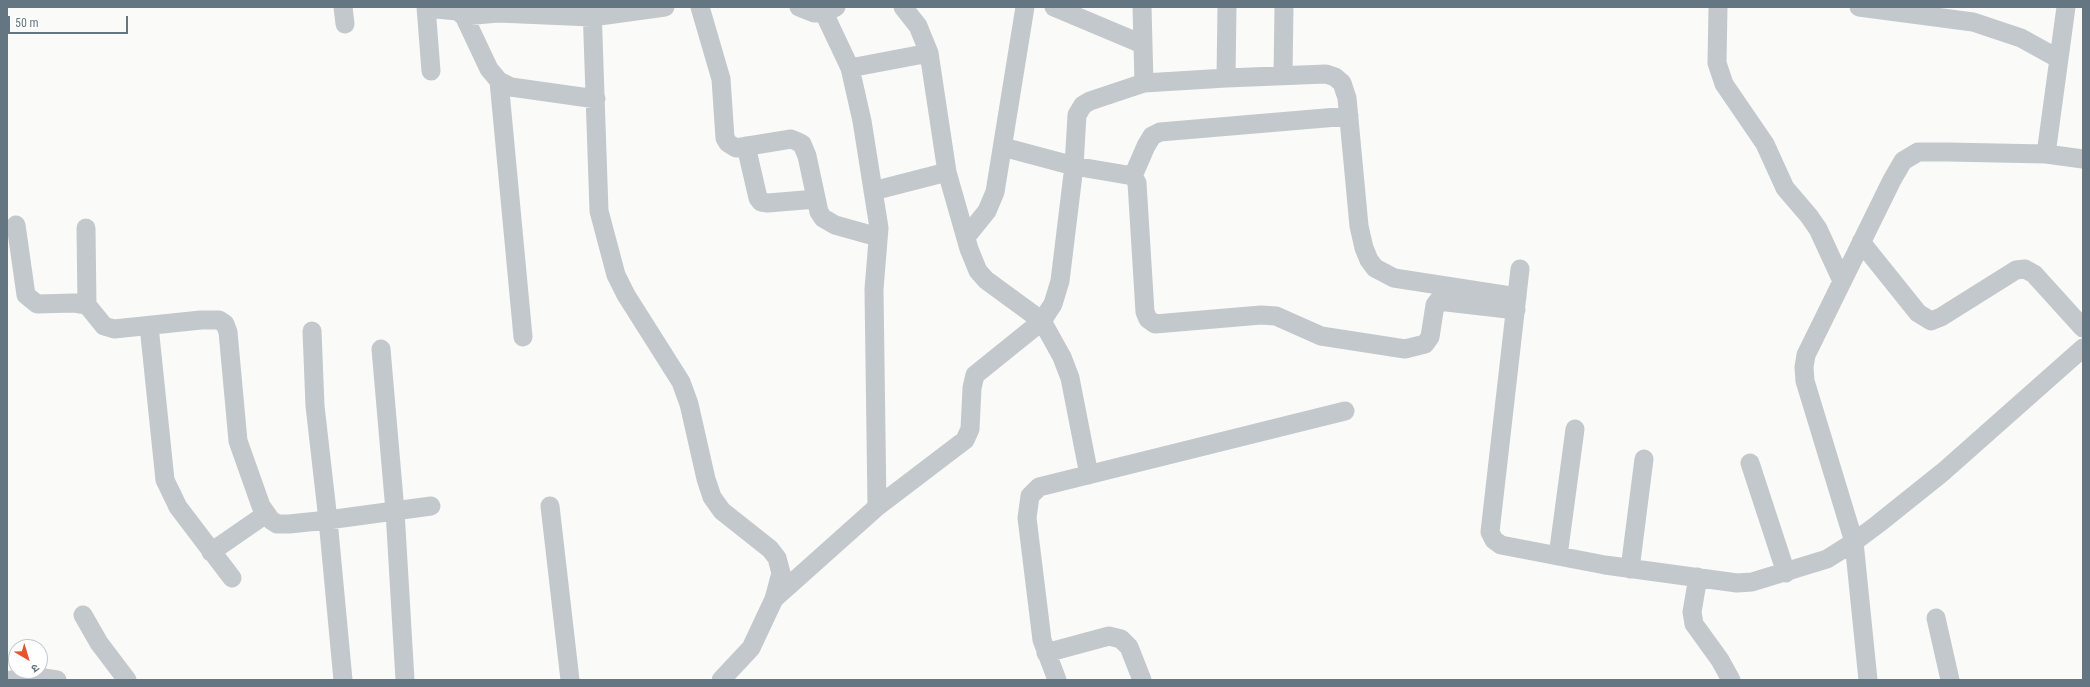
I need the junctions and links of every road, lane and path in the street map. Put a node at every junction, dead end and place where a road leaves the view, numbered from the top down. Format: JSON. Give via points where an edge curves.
{"nodes":[{"id":1,"x":426,"y":7,"type":"edge"},
{"id":2,"x":665,"y":7,"type":"edge"},
{"id":3,"x":700,"y":7,"type":"edge"},
{"id":4,"x":799,"y":7,"type":"edge"},
{"id":5,"x":903,"y":7,"type":"edge"},
{"id":6,"x":1025,"y":7,"type":"edge"},
{"id":7,"x":1054,"y":7,"type":"edge"},
{"id":8,"x":1142,"y":7,"type":"edge"},
{"id":9,"x":1227,"y":7,"type":"edge"},
{"id":10,"x":1284,"y":7,"type":"edge"},
{"id":11,"x":1718,"y":7,"type":"edge"},
{"id":12,"x":1859,"y":7,"type":"edge"},
{"id":13,"x":2066,"y":7,"type":"edge"},
{"id":14,"x":830,"y":10,"type":"edge"},
{"id":15,"x":592,"y":12,"type":"edge"},
{"id":16,"x":464,"y":16,"type":"junction"},
{"id":17,"x":1142,"y":44,"type":"junction"},
{"id":18,"x":929,"y":53,"type":"junction"},
{"id":19,"x":2059,"y":59,"type":"junction"},
{"id":20,"x":850,"y":68,"type":"junction"},
{"id":21,"x":431,"y":71,"type":"dead end"},
{"id":22,"x":1283,"y":76,"type":"junction"},
{"id":23,"x":1226,"y":78,"type":"junction"},
{"id":24,"x":499,"y":81,"type":"junction"},
{"id":25,"x":1144,"y":83,"type":"junction"},
{"id":26,"x":596,"y":99,"type":"junction"},
{"id":27,"x":1349,"y":116,"type":"junction"},
{"id":28,"x":746,"y":146,"type":"junction"},
{"id":29,"x":1002,"y":147,"type":"junction"},
{"id":30,"x":2046,"y":154,"type":"junction"},
{"id":31,"x":2083,"y":159,"type":"edge"},
{"id":32,"x":1074,"y":166,"type":"junction"},
{"id":33,"x":946,"y":172,"type":"junction"},
{"id":34,"x":1132,"y":176,"type":"junction"},
{"id":35,"x":873,"y":191,"type":"junction"},
{"id":36,"x":816,"y":199,"type":"junction"},
{"id":37,"x":16,"y":225,"type":"dead end"},
{"id":38,"x":86,"y":228,"type":"dead end"},
{"id":39,"x":878,"y":237,"type":"junction"},
{"id":40,"x":966,"y":237,"type":"junction"},
{"id":41,"x":1861,"y":242,"type":"junction"},
{"id":42,"x":1520,"y":269,"type":"dead end"},
{"id":43,"x":1842,"y":281,"type":"junction"},
{"id":44,"x":1516,"y":303,"type":"junction"},
{"id":45,"x":87,"y":305,"type":"junction"},
{"id":46,"x":1042,"y":321,"type":"junction"},
{"id":47,"x":149,"y":326,"type":"junction"},
{"id":48,"x":2083,"y":328,"type":"edge"},
{"id":49,"x":312,"y":331,"type":"dead end"},
{"id":50,"x":523,"y":337,"type":"dead end"},
{"id":51,"x":2083,"y":348,"type":"edge"},
{"id":52,"x":381,"y":349,"type":"dead end"},
{"id":53,"x":1345,"y":411,"type":"dead end"},
{"id":54,"x":1575,"y":429,"type":"dead end"},
{"id":55,"x":1644,"y":459,"type":"dead end"},
{"id":56,"x":1750,"y":463,"type":"dead end"},
{"id":57,"x":1090,"y":475,"type":"junction"},
{"id":58,"x":430,"y":506,"type":"dead end"},
{"id":59,"x":550,"y":506,"type":"dead end"},
{"id":60,"x":877,"y":507,"type":"junction"},
{"id":61,"x":395,"y":511,"type":"junction"},
{"id":62,"x":266,"y":514,"type":"junction"},
{"id":63,"x":328,"y":520,"type":"junction"},
{"id":64,"x":1854,"y":542,"type":"junction"},
{"id":65,"x":211,"y":552,"type":"junction"},
{"id":66,"x":1558,"y":556,"type":"junction"},
{"id":67,"x":1630,"y":569,"type":"junction"},
{"id":68,"x":1786,"y":573,"type":"junction"},
{"id":69,"x":232,"y":578,"type":"dead end"},
{"id":70,"x":1698,"y":578,"type":"junction"},
{"id":71,"x":774,"y":599,"type":"junction"},
{"id":72,"x":83,"y":615,"type":"dead end"},
{"id":73,"x":1936,"y":618,"type":"dead end"},
{"id":74,"x":1046,"y":653,"type":"junction"},
{"id":75,"x":11,"y":680,"type":"edge"},
{"id":76,"x":57,"y":680,"type":"edge"},
{"id":77,"x":127,"y":680,"type":"edge"},
{"id":78,"x":343,"y":680,"type":"edge"},
{"id":79,"x":405,"y":680,"type":"edge"},
{"id":80,"x":570,"y":680,"type":"edge"},
{"id":81,"x":721,"y":680,"type":"edge"},
{"id":82,"x":1057,"y":680,"type":"edge"},
{"id":83,"x":1142,"y":680,"type":"edge"},
{"id":84,"x":1731,"y":680,"type":"edge"},
{"id":85,"x":1868,"y":680,"type":"edge"},
{"id":86,"x":1950,"y":680,"type":"edge"}],
"edges":[{"from":1,"to":16,"type":"street","via":[[457,11]]},
{"from":1,"to":21,"type":"street"},
{"from":2,"to":15,"type":"street"},
{"from":3,"to":28,"type":"street","via":[[721,80],[725,138],[736,148]]},
{"from":4,"to":14,"type":"street","via":[[814,13]]},
{"from":5,"to":18,"type":"street","via":[[918,26]]},
{"from":6,"to":29,"type":"street"},
{"from":7,"to":17,"type":"street"},
{"from":8,"to":17,"type":"street"},
{"from":9,"to":23,"type":"street"},
{"from":10,"to":22,"type":"street"},
{"from":11,"to":43,"type":"street","via":[[1718,62],[1724,84],[1765,144],[1785,188],[1818,229]]},
{"from":12,"to":19,"type":"street","via":[[1974,22],[2021,38]]},
{"from":13,"to":19,"type":"street"},
{"from":14,"to":20,"type":"street"},
{"from":15,"to":16,"type":"street"},
{"from":15,"to":26,"type":"street"},
{"from":16,"to":24,"type":"street","via":[[489,69]]},
{"from":17,"to":25,"type":"street"},
{"from":18,"to":20,"type":"street"},
{"from":18,"to":33,"type":"street"},
{"from":19,"to":30,"type":"street"},
{"from":20,"to":35,"type":"street","via":[[862,121]]},
{"from":22,"to":23,"type":"street"},
{"from":22,"to":27,"type":"street","via":[[1326,74],[1335,77],[1342,83]]},
{"from":23,"to":25,"type":"street"},
{"from":24,"to":26,"type":"street","via":[[511,87]]},
{"from":24,"to":50,"type":"street"},
{"from":25,"to":32,"type":"street","via":[[1083,105],[1077,114]]},
{"from":26,"to":71,"type":"street","via":[[599,211],[616,275],[681,382],[712,497],[722,511],[770,549],[777,558],[781,573]]},
{"from":27,"to":34,"type":"street","via":[[1160,132],[1152,136]]},
{"from":27,"to":44,"type":"street","via":[[1359,226],[1364,248],[1375,268],[1394,278]]},
{"from":28,"to":36,"type":"street","via":[[761,202]]},
{"from":28,"to":36,"type":"street","via":[[791,139],[802,144]]},
{"from":29,"to":32,"type":"street"},
{"from":29,"to":40,"type":"street","via":[[992,202]]},
{"from":30,"to":31,"type":"street"},
{"from":30,"to":41,"type":"street","via":[[1918,152],[1902,161]]},
{"from":32,"to":34,"type":"street"},
{"from":32,"to":46,"type":"street","via":[[1060,281],[1053,304]]},
{"from":33,"to":35,"type":"street"},
{"from":33,"to":40,"type":"street"},
{"from":34,"to":44,"type":"street","via":[[1137,183],[1145,312],[1148,319],[1155,324],[1276,316],[1321,336],[1405,349],[1425,344],[1430,337],[1435,305],[1438,302]]},
{"from":35,"to":39,"type":"street"},
{"from":36,"to":39,"type":"street","via":[[823,218],[836,225]]},
{"from":37,"to":45,"type":"street","via":[[26,295],[37,304]]},
{"from":38,"to":45,"type":"street"},
{"from":39,"to":60,"type":"street","via":[[874,289]]},
{"from":40,"to":46,"type":"street","via":[[978,271],[986,280]]},
{"from":41,"to":43,"type":"street"},
{"from":41,"to":48,"type":"street","via":[[1918,312],[1931,321],[2016,270],[2025,269],[2034,274]]},
{"from":42,"to":44,"type":"street"},
{"from":43,"to":64,"type":"street","via":[[1806,355],[1804,367],[1805,381]]},
{"from":44,"to":66,"type":"street","via":[[1490,532],[1494,540],[1502,545]]},
{"from":45,"to":47,"type":"street","via":[[104,326],[114,329]]},
{"from":46,"to":57,"type":"street","via":[[1070,378]]},
{"from":46,"to":60,"type":"street","via":[[975,375],[970,429],[965,440]]},
{"from":47,"to":62,"type":"street","via":[[201,320],[219,320],[225,324],[228,332],[238,441]]},
{"from":47,"to":65,"type":"street","via":[[165,480],[178,507]]},
{"from":49,"to":63,"type":"street","via":[[315,406]]},
{"from":51,"to":64,"type":"street","via":[[1943,472]]},
{"from":52,"to":61,"type":"street"},
{"from":53,"to":57,"type":"street"},
{"from":54,"to":66,"type":"street"},
{"from":55,"to":67,"type":"street"},
{"from":56,"to":68,"type":"street"},
{"from":57,"to":74,"type":"street","via":[[1039,487],[1030,496],[1027,518],[1042,640]]},
{"from":58,"to":61,"type":"street"},
{"from":59,"to":80,"type":"street"},
{"from":60,"to":71,"type":"street"},
{"from":61,"to":63,"type":"street"},
{"from":61,"to":79,"type":"street"},
{"from":62,"to":63,"type":"street","via":[[277,524]]},
{"from":62,"to":65,"type":"street"},
{"from":63,"to":78,"type":"street"},
{"from":64,"to":68,"type":"street","via":[[1827,559]]},
{"from":64,"to":85,"type":"street"},
{"from":65,"to":69,"type":"street"},
{"from":66,"to":67,"type":"street"},
{"from":67,"to":70,"type":"street"},
{"from":68,"to":70,"type":"street","via":[[1752,582],[1737,583]]},
{"from":70,"to":84,"type":"street","via":[[1692,612],[1694,624]]},
{"from":71,"to":81,"type":"street","via":[[751,648]]},
{"from":72,"to":77,"type":"street","via":[[99,643]]},
{"from":73,"to":86,"type":"street"},
{"from":74,"to":82,"type":"street"},
{"from":74,"to":83,"type":"street","via":[[1108,636],[1121,639],[1129,647]]},
{"from":75,"to":76,"type":"street","via":[[32,676]]}]}
